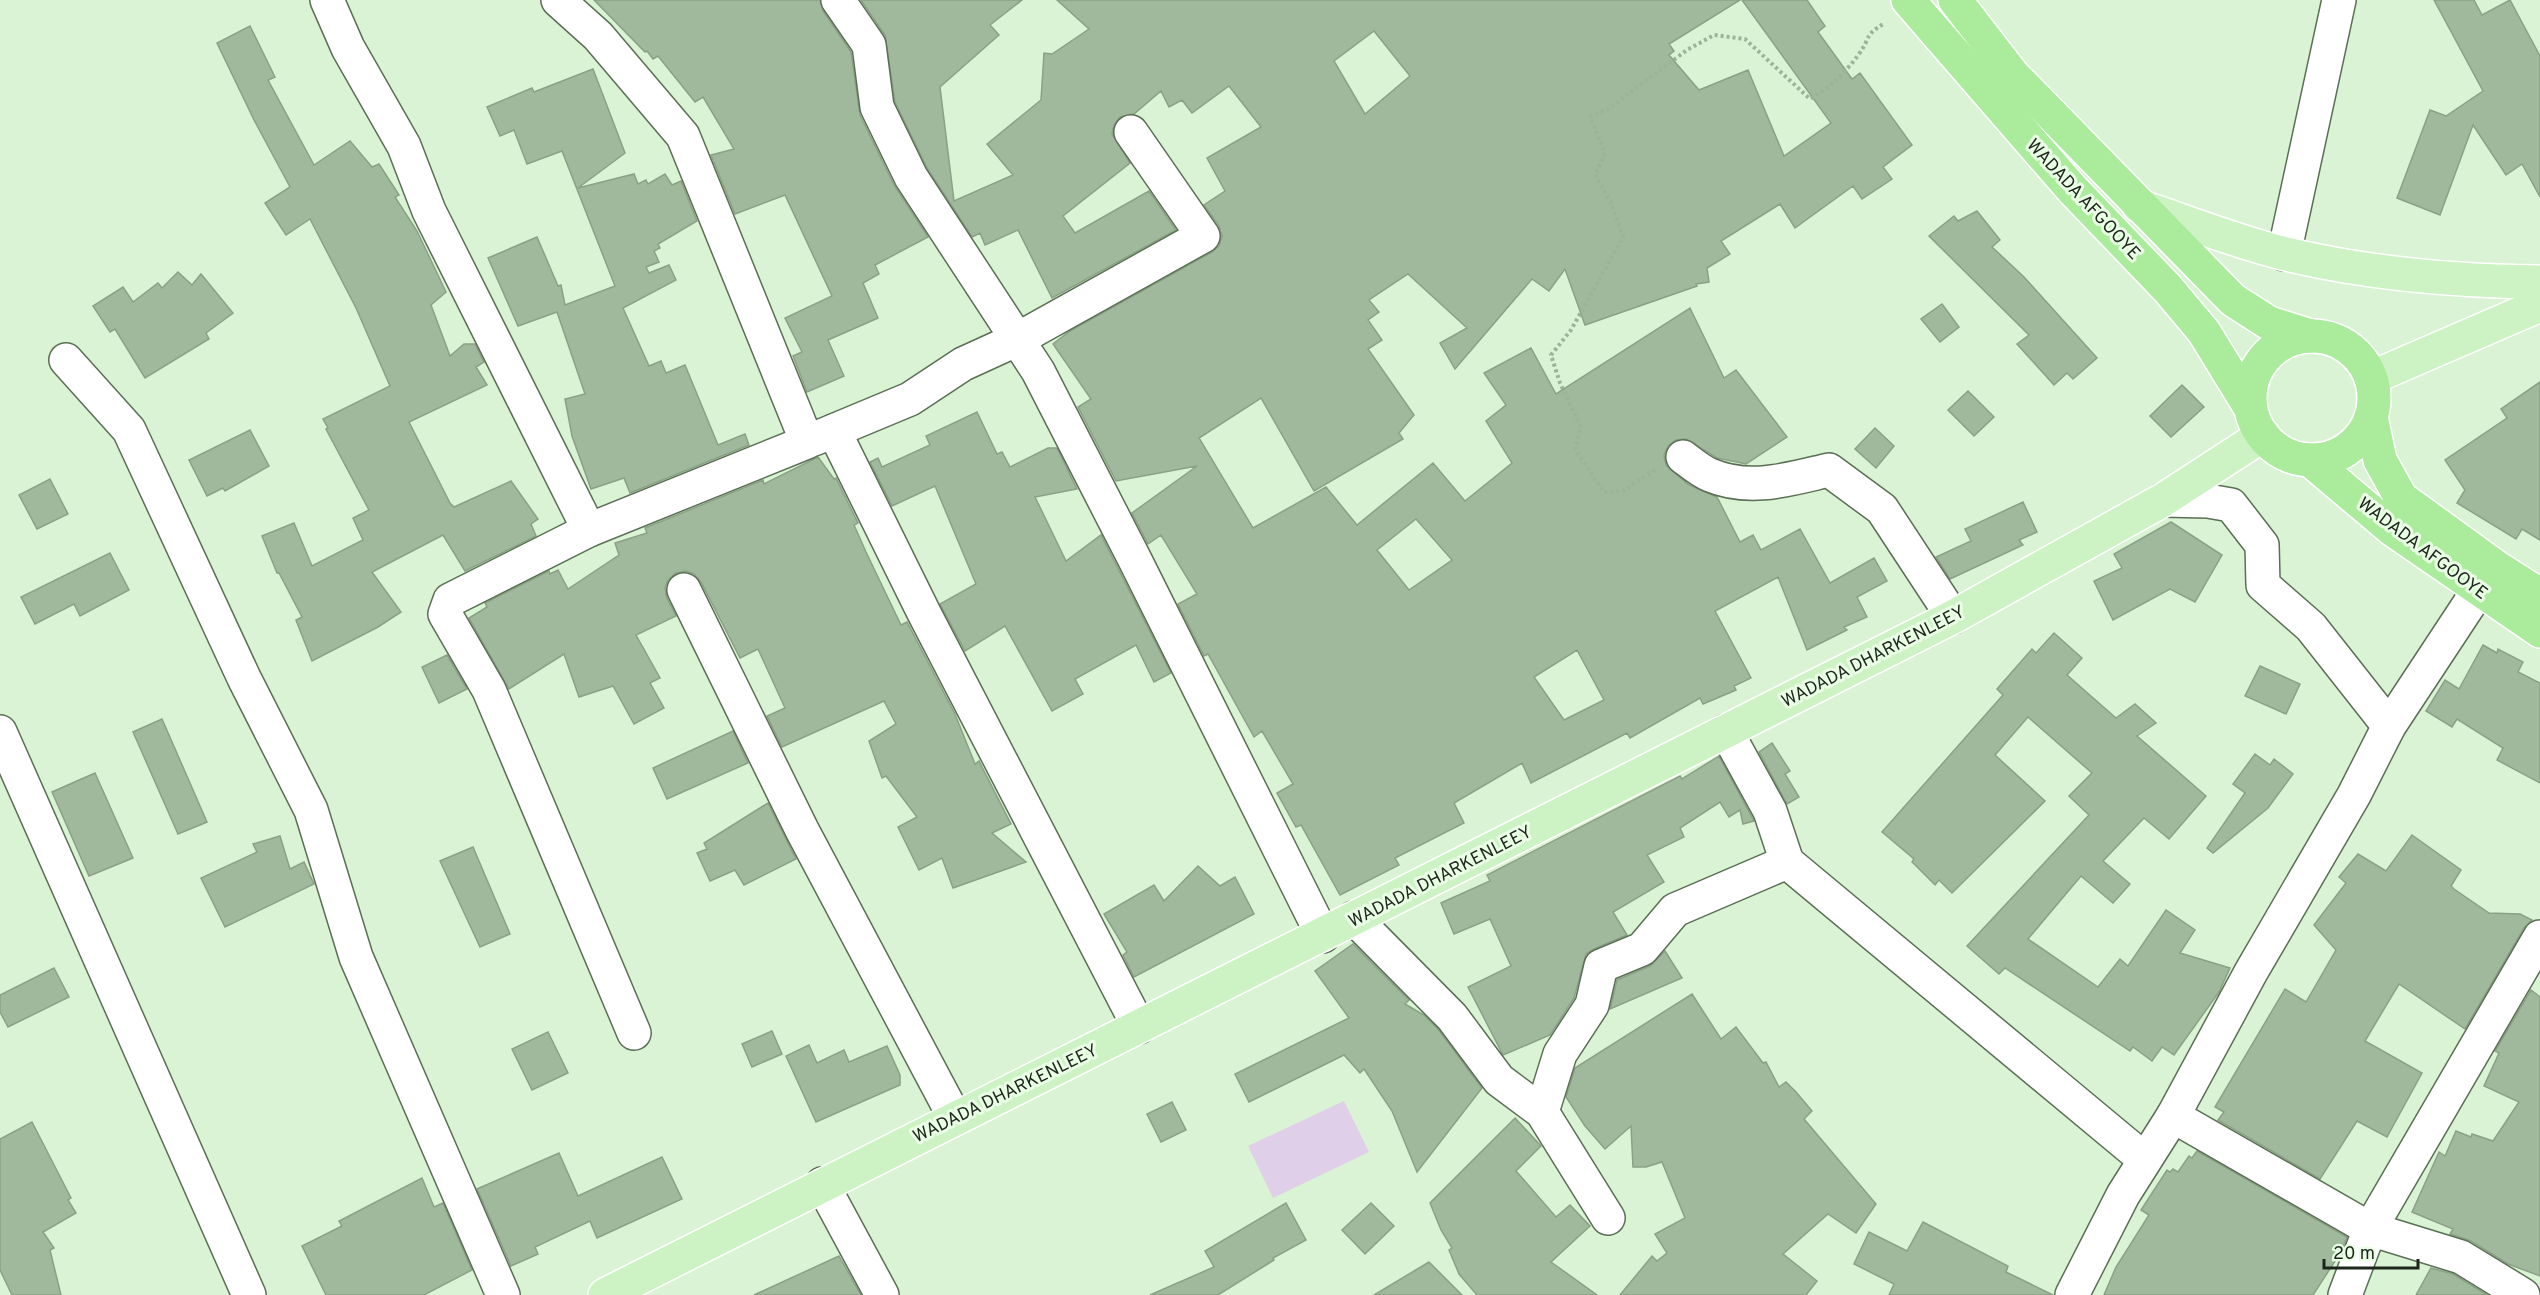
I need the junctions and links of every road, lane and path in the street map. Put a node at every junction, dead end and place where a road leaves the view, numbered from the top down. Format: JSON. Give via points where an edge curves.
{"nodes":[{"id":1,"x":327,"y":0,"type":"edge"},
{"id":2,"x":558,"y":0,"type":"edge"},
{"id":3,"x":838,"y":0,"type":"edge"},
{"id":4,"x":1955,"y":0,"type":"edge"},
{"id":5,"x":2339,"y":0,"type":"edge"},
{"id":6,"x":1910,"y":3,"type":"edge"},
{"id":7,"x":1131,"y":132,"type":"dead end"},
{"id":8,"x":2139,"y":206,"type":"junction"},
{"id":9,"x":2284,"y":254,"type":"junction"},
{"id":10,"x":2540,"y":282,"type":"edge"},
{"id":11,"x":2540,"y":305,"type":"edge"},
{"id":12,"x":2311,"y":336,"type":"junction"},
{"id":13,"x":1018,"y":339,"type":"junction"},
{"id":14,"x":66,"y":360,"type":"dead end"},
{"id":15,"x":2371,"y":378,"type":"junction"},
{"id":16,"x":2371,"y":417,"type":"junction"},
{"id":17,"x":2256,"y":421,"type":"junction"},
{"id":18,"x":821,"y":436,"type":"junction"},
{"id":19,"x":1683,"y":457,"type":"joint"},
{"id":20,"x":2310,"y":460,"type":"junction"},
{"id":21,"x":2163,"y":500,"type":"junction"},
{"id":22,"x":589,"y":530,"type":"junction"},
{"id":23,"x":684,"y":590,"type":"dead end"},
{"id":24,"x":2478,"y":591,"type":"junction"},
{"id":25,"x":2540,"y":595,"type":"edge"},
{"id":26,"x":1953,"y":617,"type":"junction"},
{"id":27,"x":2540,"y":631,"type":"edge"},
{"id":28,"x":2389,"y":726,"type":"junction"},
{"id":29,"x":1726,"y":731,"type":"junction"},
{"id":30,"x":0,"y":732,"type":"edge"},
{"id":31,"x":1787,"y":862,"type":"junction"},
{"id":32,"x":1354,"y":918,"type":"junction"},
{"id":33,"x":1323,"y":936,"type":"junction"},
{"id":34,"x":2540,"y":937,"type":"edge"},
{"id":35,"x":1138,"y":1027,"type":"junction"},
{"id":36,"x":634,"y":1033,"type":"dead end"},
{"id":37,"x":1542,"y":1112,"type":"junction"},
{"id":38,"x":2173,"y":1116,"type":"junction"},
{"id":39,"x":955,"y":1118,"type":"junction"},
{"id":40,"x":2144,"y":1159,"type":"junction"},
{"id":41,"x":822,"y":1184,"type":"junction"},
{"id":42,"x":1608,"y":1218,"type":"dead end"},
{"id":43,"x":2370,"y":1229,"type":"junction"},
{"id":44,"x":249,"y":1295,"type":"edge"},
{"id":45,"x":503,"y":1295,"type":"edge"},
{"id":46,"x":605,"y":1295,"type":"edge"},
{"id":47,"x":882,"y":1295,"type":"edge"},
{"id":48,"x":2072,"y":1295,"type":"edge"},
{"id":49,"x":2345,"y":1295,"type":"edge"},
{"id":50,"x":2523,"y":1295,"type":"edge"}],
"edges":[{"from":1,"to":22,"type":"street","via":[[348,48],[404,146],[429,211]]},
{"from":2,"to":18,"type":"street","via":[[598,36],[683,136]]},
{"from":3,"to":13,"type":"street","via":[[869,45],[877,107],[911,177]]},
{"from":4,"to":8,"type":"highway","name":"WADADA AFGOOYE","via":[[2013,75]]},
{"from":5,"to":9,"type":"street"},
{"from":6,"to":17,"type":"highway","name":"WADADA AFGOOYE","via":[[2065,181],[2204,332]]},
{"from":6,"to":19,"type":"path","via":[[1870,32],[1859,54],[1829,87],[1810,99],[1745,39],[1714,35],[1687,50],[1608,109],[1590,117],[1605,153],[1595,174],[1623,237],[1571,330],[1551,355],[1581,427],[1575,449],[1604,492],[1623,491]]},
{"from":7,"to":13,"type":"street","via":[[1203,236]]},
{"from":8,"to":9,"type":"main road"},
{"from":8,"to":12,"type":"highway","name":"WADADA AFGOOYE","via":[[2233,300],[2269,323]]},
{"from":9,"to":10,"type":"main road","via":[[2348,267],[2469,281]]},
{"from":11,"to":15,"type":"main road"},
{"from":12,"to":15,"type":"highway","via":[[2331,339],[2348,348],[2362,361]]},
{"from":12,"to":17,"type":"highway","via":[[2292,339],[2273,349],[2259,365],[2251,385]]},
{"from":13,"to":18,"type":"street","via":[[963,364],[910,399]]},
{"from":13,"to":33,"type":"street","via":[[1134,558]]},
{"from":14,"to":45,"type":"street","via":[[129,430],[244,678],[311,810],[356,957]]},
{"from":15,"to":16,"type":"highway"},
{"from":16,"to":20,"type":"highway","via":[[2348,448],[2331,457]]},
{"from":16,"to":25,"type":"highway","name":"WADADA AFGOOYE","via":[[2380,460],[2401,498]]},
{"from":17,"to":20,"type":"highway","via":[[2270,444],[2288,456]]},
{"from":17,"to":21,"type":"main road","name":"WADADA DHARKENLEEY"},
{"from":18,"to":22,"type":"street"},
{"from":18,"to":35,"type":"street","via":[[929,624]]},
{"from":19,"to":26,"type":"street","via":[[1709,475],[1734,482],[1766,484],[1829,470],[1882,508]]},
{"from":20,"to":24,"type":"highway","name":"WADADA AFGOOYE","via":[[2393,530]]},
{"from":21,"to":26,"type":"main road","name":"WADADA DHARKENLEEY"},
{"from":21,"to":28,"type":"street","via":[[2231,505],[2262,545],[2263,585],[2311,627]]},
{"from":22,"to":36,"type":"street","via":[[450,600],[445,614],[489,690]]},
{"from":23,"to":39,"type":"street","via":[[802,830]]},
{"from":24,"to":27,"type":"highway","name":"WADADA AFGOOYE"},
{"from":24,"to":28,"type":"street"},
{"from":26,"to":29,"type":"main road","name":"WADADA DHARKENLEEY"},
{"from":28,"to":38,"type":"street"},
{"from":29,"to":31,"type":"street","via":[[1770,811]]},
{"from":29,"to":32,"type":"main road","name":"WADADA DHARKENLEEY"},
{"from":30,"to":44,"type":"street"},
{"from":31,"to":37,"type":"street","via":[[1675,910],[1642,948],[1601,966],[1592,1005],[1560,1054]]},
{"from":31,"to":40,"type":"street"},
{"from":32,"to":33,"type":"main road","name":"WADADA DHARKENLEEY"},
{"from":32,"to":37,"type":"street","via":[[1452,1017],[1499,1080]]},
{"from":33,"to":35,"type":"main road","name":"WADADA DHARKENLEEY"},
{"from":34,"to":43,"type":"street"},
{"from":35,"to":39,"type":"main road","name":"WADADA DHARKENLEEY"},
{"from":37,"to":42,"type":"street"},
{"from":38,"to":40,"type":"street"},
{"from":38,"to":43,"type":"street"},
{"from":39,"to":41,"type":"main road","name":"WADADA DHARKENLEEY"},
{"from":40,"to":48,"type":"street"},
{"from":41,"to":46,"type":"main road","name":"WADADA DHARKENLEEY"},
{"from":41,"to":47,"type":"street"},
{"from":43,"to":49,"type":"street"},
{"from":43,"to":50,"type":"street","via":[[2461,1257]]}]}
